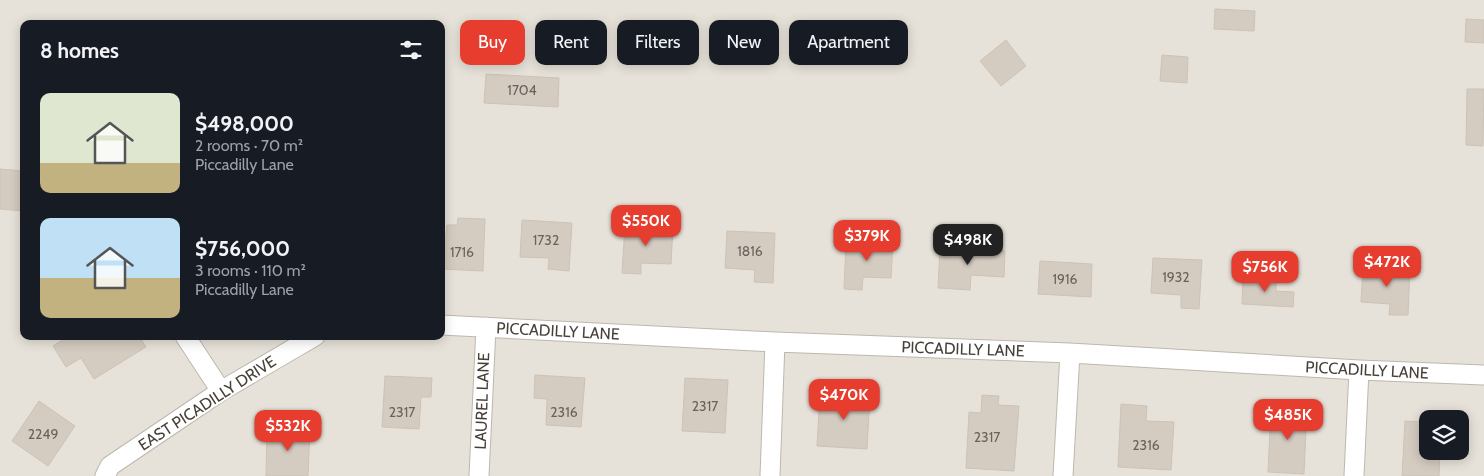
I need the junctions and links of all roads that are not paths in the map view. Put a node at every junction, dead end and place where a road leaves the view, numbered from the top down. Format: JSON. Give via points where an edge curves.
{"nodes":[{"id":1,"x":445,"y":325,"type":"edge"},
{"id":2,"x":486,"y":327,"type":"junction"},
{"id":3,"x":188,"y":340,"type":"edge"},
{"id":4,"x":308,"y":340,"type":"edge"},
{"id":5,"x":775,"y":342,"type":"junction"},
{"id":6,"x":1070,"y":353,"type":"junction"},
{"id":7,"x":1359,"y":370,"type":"junction"},
{"id":8,"x":1484,"y":375,"type":"edge"},
{"id":9,"x":221,"y":391,"type":"junction"},
{"id":10,"x":105,"y":476,"type":"edge"},
{"id":11,"x":479,"y":476,"type":"edge"},
{"id":12,"x":770,"y":476,"type":"edge"},
{"id":13,"x":1063,"y":476,"type":"edge"},
{"id":14,"x":1354,"y":476,"type":"edge"}],
"edges":[{"from":1,"to":2,"type":"street","name":"PICCADILLY LANE"},
{"from":2,"to":5,"type":"street","name":"PICCADILLY LANE"},
{"from":2,"to":11,"type":"street","name":"LAUREL LANE"},
{"from":3,"to":9,"type":"street"},
{"from":4,"to":9,"type":"street","name":"EAST PICADILLY DRIVE"},
{"from":5,"to":6,"type":"street","name":"PICCADILLY LANE"},
{"from":5,"to":12,"type":"street"},
{"from":6,"to":7,"type":"street","name":"PICCADILLY LANE"},
{"from":6,"to":13,"type":"street"},
{"from":7,"to":8,"type":"street","name":"PICCADILLY LANE"},
{"from":7,"to":14,"type":"street"},
{"from":9,"to":10,"type":"street","name":"EAST PICADILLY DRIVE","via":[[110,466]]}]}
